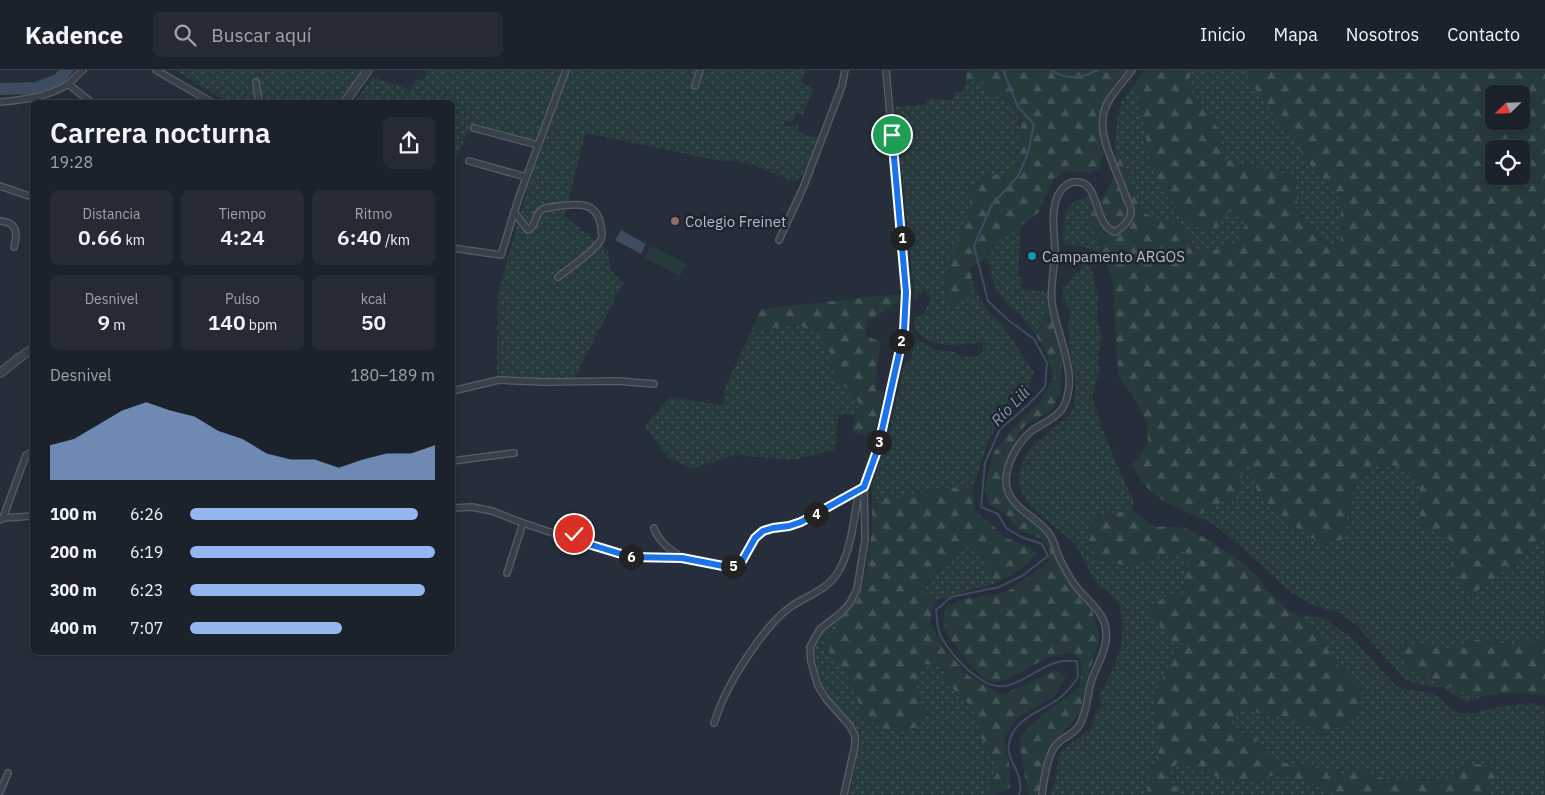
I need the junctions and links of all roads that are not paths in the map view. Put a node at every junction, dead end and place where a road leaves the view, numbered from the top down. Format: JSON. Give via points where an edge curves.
{"nodes":[{"id":1,"x":82,"y":70,"type":"edge"},
{"id":2,"x":156,"y":70,"type":"edge"},
{"id":3,"x":368,"y":70,"type":"edge"},
{"id":4,"x":566,"y":70,"type":"edge"},
{"id":5,"x":700,"y":70,"type":"edge"},
{"id":6,"x":845,"y":70,"type":"edge"},
{"id":7,"x":886,"y":70,"type":"edge"},
{"id":8,"x":1132,"y":70,"type":"edge"},
{"id":9,"x":256,"y":82,"type":"dead end"},
{"id":10,"x":68,"y":84,"type":"junction"},
{"id":11,"x":694,"y":86,"type":"dead end"},
{"id":12,"x":88,"y":100,"type":"edge"},
{"id":13,"x":208,"y":100,"type":"edge"},
{"id":14,"x":260,"y":100,"type":"edge"},
{"id":15,"x":347,"y":100,"type":"edge"},
{"id":16,"x":0,"y":102,"type":"edge"},
{"id":17,"x":474,"y":128,"type":"dead end"},
{"id":18,"x":538,"y":146,"type":"junction"},
{"id":19,"x":469,"y":161,"type":"dead end"},
{"id":20,"x":526,"y":177,"type":"junction"},
{"id":21,"x":0,"y":186,"type":"edge"},
{"id":22,"x":30,"y":196,"type":"edge"},
{"id":23,"x":514,"y":212,"type":"junction"},
{"id":24,"x":0,"y":220,"type":"edge"},
{"id":25,"x":779,"y":240,"type":"dead end"},
{"id":26,"x":14,"y":247,"type":"dead end"},
{"id":27,"x":455,"y":248,"type":"edge"},
{"id":28,"x":558,"y":277,"type":"dead end"},
{"id":29,"x":30,"y":350,"type":"edge"},
{"id":30,"x":0,"y":374,"type":"edge"},
{"id":31,"x":654,"y":384,"type":"dead end"},
{"id":32,"x":455,"y":390,"type":"edge"},
{"id":33,"x":30,"y":453,"type":"edge"},
{"id":34,"x":514,"y":453,"type":"dead end"},
{"id":35,"x":455,"y":461,"type":"edge"},
{"id":36,"x":861,"y":489,"type":"junction"},
{"id":37,"x":455,"y":508,"type":"edge"},
{"id":38,"x":30,"y":516,"type":"edge"},
{"id":39,"x":1,"y":519,"type":"edge"},
{"id":40,"x":523,"y":523,"type":"junction"},
{"id":41,"x":654,"y":528,"type":"dead end"},
{"id":42,"x":682,"y":558,"type":"junction"},
{"id":43,"x":507,"y":573,"type":"dead end"},
{"id":44,"x":714,"y":723,"type":"dead end"},
{"id":45,"x":8,"y":773,"type":"dead end"},
{"id":46,"x":0,"y":792,"type":"edge"},
{"id":47,"x":844,"y":795,"type":"edge"},
{"id":48,"x":1042,"y":795,"type":"edge"}],
"edges":[{"from":1,"to":10,"type":"street"},
{"from":2,"to":13,"type":"street"},
{"from":3,"to":15,"type":"street"},
{"from":4,"to":18,"type":"street"},
{"from":5,"to":11,"type":"street"},
{"from":6,"to":25,"type":"street","via":[[842,86],[803,188]]},
{"from":7,"to":36,"type":"street","via":[[906,292],[904,331],[878,448]]},
{"from":8,"to":48,"type":"street","via":[[1104,111],[1103,128],[1131,211],[1128,220],[1115,232],[1105,226],[1092,190],[1085,184],[1075,182],[1064,186],[1058,195],[1054,208],[1052,302],[1067,360],[1068,395],[1062,410],[1028,434],[1017,448],[1006,480],[1008,494],[1050,534],[1075,585],[1096,607],[1106,628],[1102,656],[1092,679],[1085,715],[1080,726],[1056,744],[1052,751]]},
{"from":9,"to":14,"type":"street"},
{"from":10,"to":12,"type":"street"},
{"from":10,"to":16,"type":"street","via":[[36,97]]},
{"from":17,"to":18,"type":"street"},
{"from":18,"to":20,"type":"street"},
{"from":19,"to":20,"type":"street"},
{"from":20,"to":23,"type":"street"},
{"from":21,"to":22,"type":"street"},
{"from":23,"to":27,"type":"street","via":[[501,255]]},
{"from":23,"to":28,"type":"street","via":[[528,230],[544,208],[585,204],[598,216],[601,240]]},
{"from":24,"to":26,"type":"street","via":[[15,228]]},
{"from":29,"to":30,"type":"street"},
{"from":31,"to":32,"type":"street","via":[[499,380]]},
{"from":33,"to":39,"type":"street","via":[[26,455]]},
{"from":34,"to":35,"type":"street"},
{"from":36,"to":42,"type":"street","via":[[801,522],[763,531],[755,538],[742,561],[733,566]]},
{"from":36,"to":44,"type":"street","via":[[848,548],[838,573],[824,587],[779,616],[754,647],[727,691]]},
{"from":36,"to":47,"type":"street","via":[[866,540],[857,588],[850,603],[820,629],[810,647],[818,686],[855,736]]},
{"from":37,"to":40,"type":"street","via":[[492,511]]},
{"from":38,"to":39,"type":"street"},
{"from":40,"to":42,"type":"street","via":[[631,557]]},
{"from":40,"to":43,"type":"street"},
{"from":41,"to":42,"type":"street","via":[[661,542]]},
{"from":45,"to":46,"type":"street"}]}
